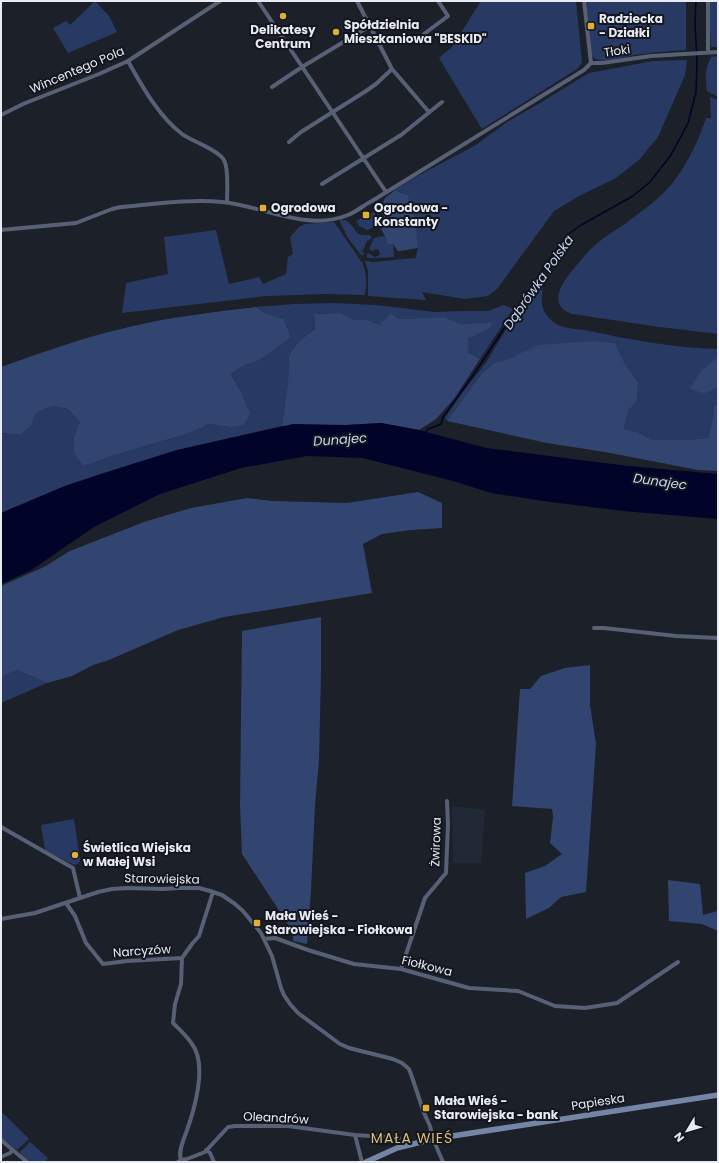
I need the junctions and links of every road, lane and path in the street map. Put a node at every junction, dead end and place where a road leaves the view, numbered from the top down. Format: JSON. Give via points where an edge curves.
{"nodes":[{"id":1,"x":220,"y":1,"type":"edge"},
{"id":2,"x":258,"y":1,"type":"edge"},
{"id":3,"x":357,"y":1,"type":"edge"},
{"id":4,"x":438,"y":1,"type":"edge"},
{"id":5,"x":584,"y":1,"type":"edge"},
{"id":6,"x":708,"y":1,"type":"edge"},
{"id":7,"x":370,"y":26,"type":"junction"},
{"id":8,"x":424,"y":34,"type":"dead end"},
{"id":9,"x":718,"y":52,"type":"edge"},
{"id":10,"x":706,"y":53,"type":"junction"},
{"id":11,"x":128,"y":61,"type":"junction"},
{"id":12,"x":591,"y":63,"type":"junction"},
{"id":13,"x":302,"y":67,"type":"junction"},
{"id":14,"x":392,"y":69,"type":"junction"},
{"id":15,"x":272,"y":87,"type":"dead end"},
{"id":16,"x":442,"y":102,"type":"dead end"},
{"id":17,"x":333,"y":112,"type":"junction"},
{"id":18,"x":429,"y":112,"type":"junction"},
{"id":19,"x":1,"y":115,"type":"edge"},
{"id":20,"x":289,"y":142,"type":"dead end"},
{"id":21,"x":363,"y":158,"type":"junction"},
{"id":22,"x":322,"y":184,"type":"dead end"},
{"id":23,"x":386,"y":192,"type":"junction"},
{"id":24,"x":227,"y":202,"type":"junction"},
{"id":25,"x":1,"y":230,"type":"edge"},
{"id":26,"x":594,"y":628,"type":"dead end"},
{"id":27,"x":718,"y":638,"type":"edge"},
{"id":28,"x":447,"y":801,"type":"dead end"},
{"id":29,"x":1,"y":827,"type":"edge"},
{"id":30,"x":213,"y":892,"type":"junction"},
{"id":31,"x":80,"y":898,"type":"junction"},
{"id":32,"x":66,"y":903,"type":"junction"},
{"id":33,"x":1,"y":919,"type":"edge"},
{"id":34,"x":264,"y":939,"type":"junction"},
{"id":35,"x":182,"y":958,"type":"junction"},
{"id":36,"x":678,"y":962,"type":"dead end"},
{"id":37,"x":401,"y":970,"type":"junction"},
{"id":38,"x":718,"y":1095,"type":"edge"},
{"id":39,"x":355,"y":1135,"type":"junction"},
{"id":40,"x":399,"y":1138,"type":"dead end"},
{"id":41,"x":433,"y":1139,"type":"junction"},
{"id":42,"x":1,"y":1140,"type":"edge"},
{"id":43,"x":13,"y":1150,"type":"junction"},
{"id":44,"x":206,"y":1150,"type":"junction"},
{"id":45,"x":1,"y":1157,"type":"edge"},
{"id":46,"x":180,"y":1161,"type":"edge"},
{"id":47,"x":27,"y":1162,"type":"edge"},
{"id":48,"x":214,"y":1162,"type":"edge"},
{"id":49,"x":362,"y":1162,"type":"edge"},
{"id":50,"x":366,"y":1162,"type":"edge"},
{"id":51,"x":443,"y":1162,"type":"edge"}],
"edges":[{"from":1,"to":11,"type":"street","name":"Wincentego Pola"},
{"from":2,"to":13,"type":"street"},
{"from":3,"to":7,"type":"street"},
{"from":4,"to":8,"type":"street","via":[[448,16]]},
{"from":5,"to":12,"type":"street"},
{"from":6,"to":10,"type":"street"},
{"from":7,"to":13,"type":"street"},
{"from":7,"to":14,"type":"street"},
{"from":9,"to":10,"type":"street","name":"Tłoki"},
{"from":10,"to":12,"type":"street","name":"Tłoki"},
{"from":11,"to":19,"type":"street","name":"Wincentego Pola"},
{"from":11,"to":24,"type":"street","via":[[167,120],[182,134],[219,155],[224,161]]},
{"from":12,"to":23,"type":"street","via":[[584,70]]},
{"from":13,"to":15,"type":"street"},
{"from":13,"to":17,"type":"street"},
{"from":14,"to":17,"type":"street","via":[[376,84]]},
{"from":14,"to":18,"type":"street"},
{"from":16,"to":18,"type":"street"},
{"from":17,"to":20,"type":"street"},
{"from":17,"to":21,"type":"street"},
{"from":18,"to":21,"type":"street","via":[[401,135]]},
{"from":21,"to":22,"type":"street"},
{"from":21,"to":23,"type":"street"},
{"from":23,"to":24,"type":"street","via":[[349,215],[337,219],[306,221]]},
{"from":24,"to":25,"type":"street","via":[[200,200],[121,207],[76,223]]},
{"from":26,"to":27,"type":"street"},
{"from":28,"to":37,"type":"street","name":"Żwirowa","via":[[446,872],[425,898]]},
{"from":29,"to":31,"type":"street","via":[[73,868]]},
{"from":30,"to":31,"type":"street","name":"Starowiejska","via":[[199,888],[128,888],[112,889]]},
{"from":30,"to":34,"type":"street","name":"Starowiejska","via":[[228,899],[243,911]]},
{"from":30,"to":35,"type":"street","via":[[200,936]]},
{"from":31,"to":32,"type":"street","name":"Starowiejska"},
{"from":32,"to":33,"type":"street","name":"Starowiejska","via":[[35,913]]},
{"from":32,"to":35,"type":"street","name":"Narcyzów","via":[[75,916],[86,943],[103,964]]},
{"from":34,"to":37,"type":"street","name":"Fiołkowa","via":[[275,938],[354,964]]},
{"from":34,"to":41,"type":"street","name":"Starowiejska","via":[[272,956],[280,988],[298,1013],[344,1046],[393,1059],[409,1069]]},
{"from":35,"to":46,"type":"street","via":[[181,984],[173,1024],[193,1044],[199,1070],[198,1092],[181,1145]]},
{"from":36,"to":37,"type":"street","name":"Fiołkowa","via":[[617,1003],[586,1008],[555,1006],[518,991],[469,988]]},
{"from":38,"to":41,"type":"street","name":"Papieska"},
{"from":39,"to":40,"type":"street","name":"Oleandrów"},
{"from":39,"to":44,"type":"street","name":"Oleandrów","via":[[288,1126],[235,1126],[228,1127]]},
{"from":39,"to":49,"type":"street"},
{"from":41,"to":50,"type":"street","name":"Papieska","via":[[397,1148]]},
{"from":41,"to":51,"type":"street","name":"Starowiejska"},
{"from":42,"to":43,"type":"street"},
{"from":43,"to":45,"type":"street"},
{"from":43,"to":47,"type":"street"},
{"from":44,"to":46,"type":"street"},
{"from":44,"to":48,"type":"street"}]}
